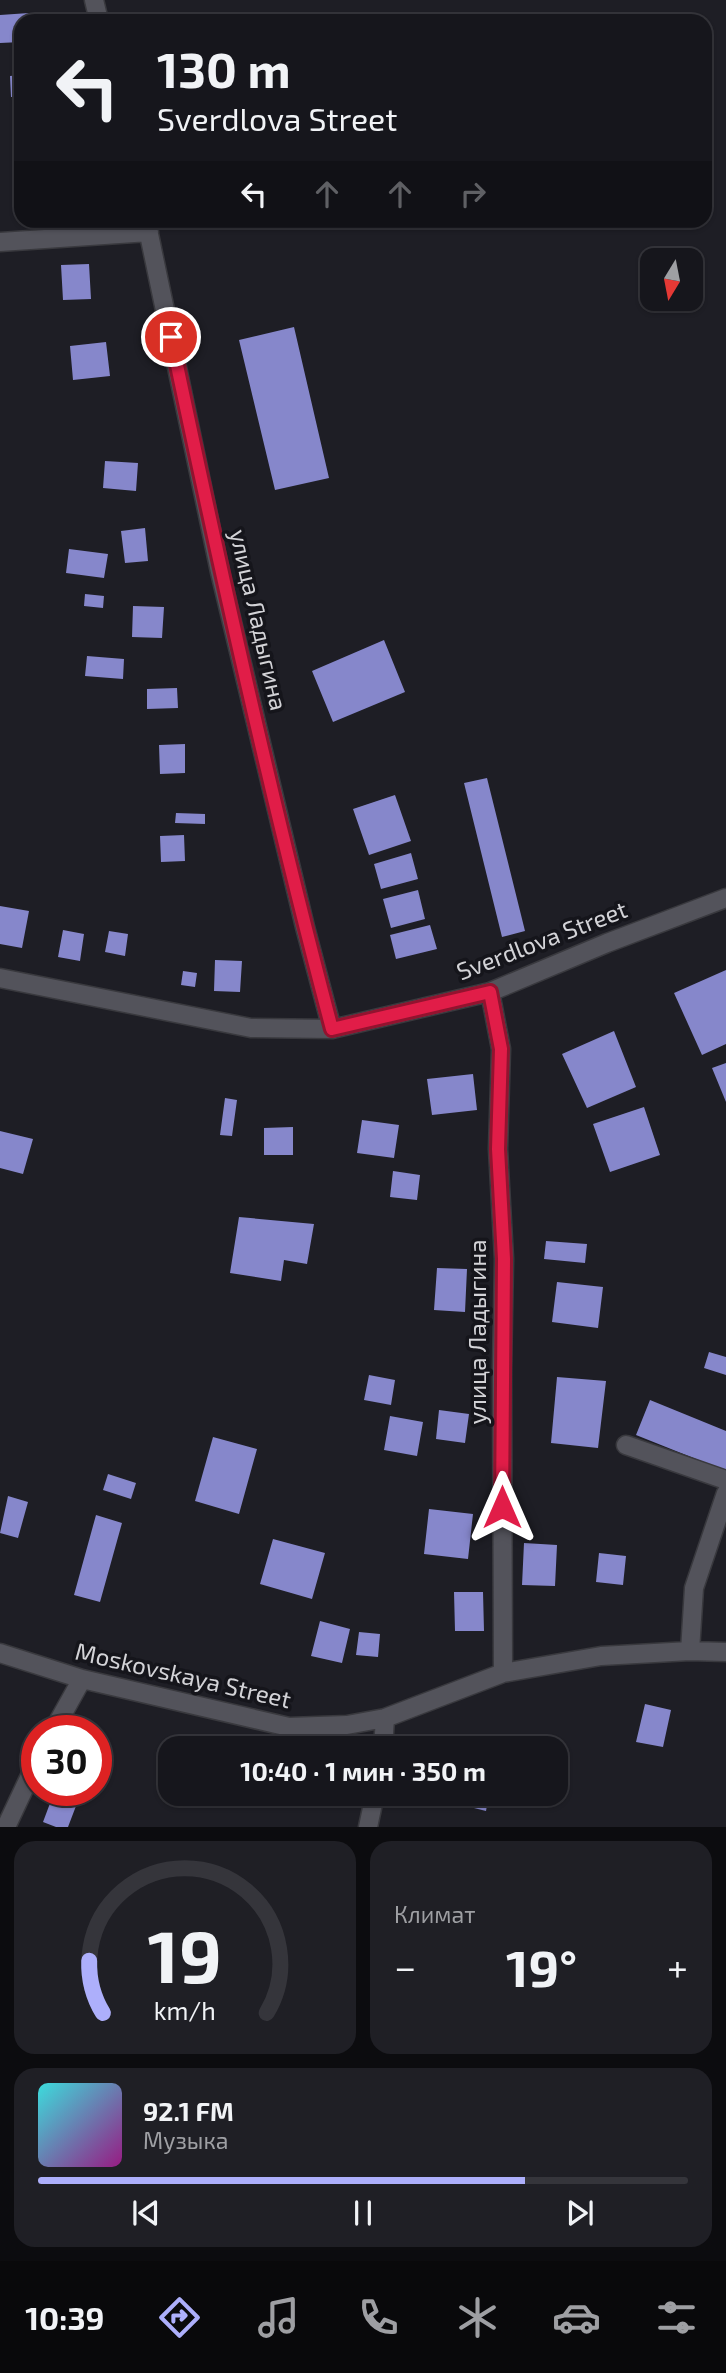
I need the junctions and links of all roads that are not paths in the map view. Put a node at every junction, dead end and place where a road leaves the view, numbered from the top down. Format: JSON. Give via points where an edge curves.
{"nodes":[{"id":1,"x":129,"y":228,"type":"edge"},
{"id":2,"x":147,"y":228,"type":"edge"},
{"id":3,"x":0,"y":242,"type":"edge"},
{"id":4,"x":726,"y":898,"type":"edge"},
{"id":5,"x":0,"y":978,"type":"edge"},
{"id":6,"x":490,"y":992,"type":"junction"},
{"id":7,"x":332,"y":1029,"type":"junction"},
{"id":8,"x":626,"y":1445,"type":"dead end"},
{"id":9,"x":726,"y":1480,"type":"edge"},
{"id":10,"x":726,"y":1493,"type":"edge"},
{"id":11,"x":690,"y":1651,"type":"junction"},
{"id":12,"x":726,"y":1652,"type":"edge"},
{"id":13,"x":0,"y":1653,"type":"edge"},
{"id":14,"x":503,"y":1673,"type":"junction"},
{"id":15,"x":82,"y":1679,"type":"junction"},
{"id":16,"x":62,"y":1715,"type":"edge"},
{"id":17,"x":385,"y":1718,"type":"junction"},
{"id":18,"x":384,"y":1736,"type":"edge"},
{"id":19,"x":21,"y":1795,"type":"edge"},
{"id":20,"x":372,"y":1806,"type":"edge"},
{"id":21,"x":6,"y":1827,"type":"edge"},
{"id":22,"x":368,"y":1827,"type":"edge"}],
"edges":[{"from":1,"to":3,"type":"street"},
{"from":2,"to":7,"type":"street","name":"улица Ладыгина","via":[[220,572]]},
{"from":4,"to":6,"type":"street","name":"Sverdlova Street"},
{"from":5,"to":7,"type":"street","name":"Sverdlova Street","via":[[251,1028]]},
{"from":6,"to":7,"type":"street","name":"Sverdlova Street"},
{"from":6,"to":14,"type":"street","name":"улица Ладыгина","via":[[501,1049]]},
{"from":8,"to":9,"type":"street"},
{"from":10,"to":11,"type":"street","via":[[694,1588]]},
{"from":11,"to":12,"type":"street","name":"Moskovskaya Street"},
{"from":11,"to":14,"type":"street","name":"Moskovskaya Street","via":[[601,1656]]},
{"from":13,"to":15,"type":"street","name":"Moskovskaya Street"},
{"from":14,"to":17,"type":"street","name":"Moskovskaya Street"},
{"from":15,"to":16,"type":"street"},
{"from":15,"to":17,"type":"street","name":"Moskovskaya Street","via":[[289,1727]]},
{"from":17,"to":18,"type":"street"},
{"from":19,"to":21,"type":"street"},
{"from":20,"to":22,"type":"street"}]}
